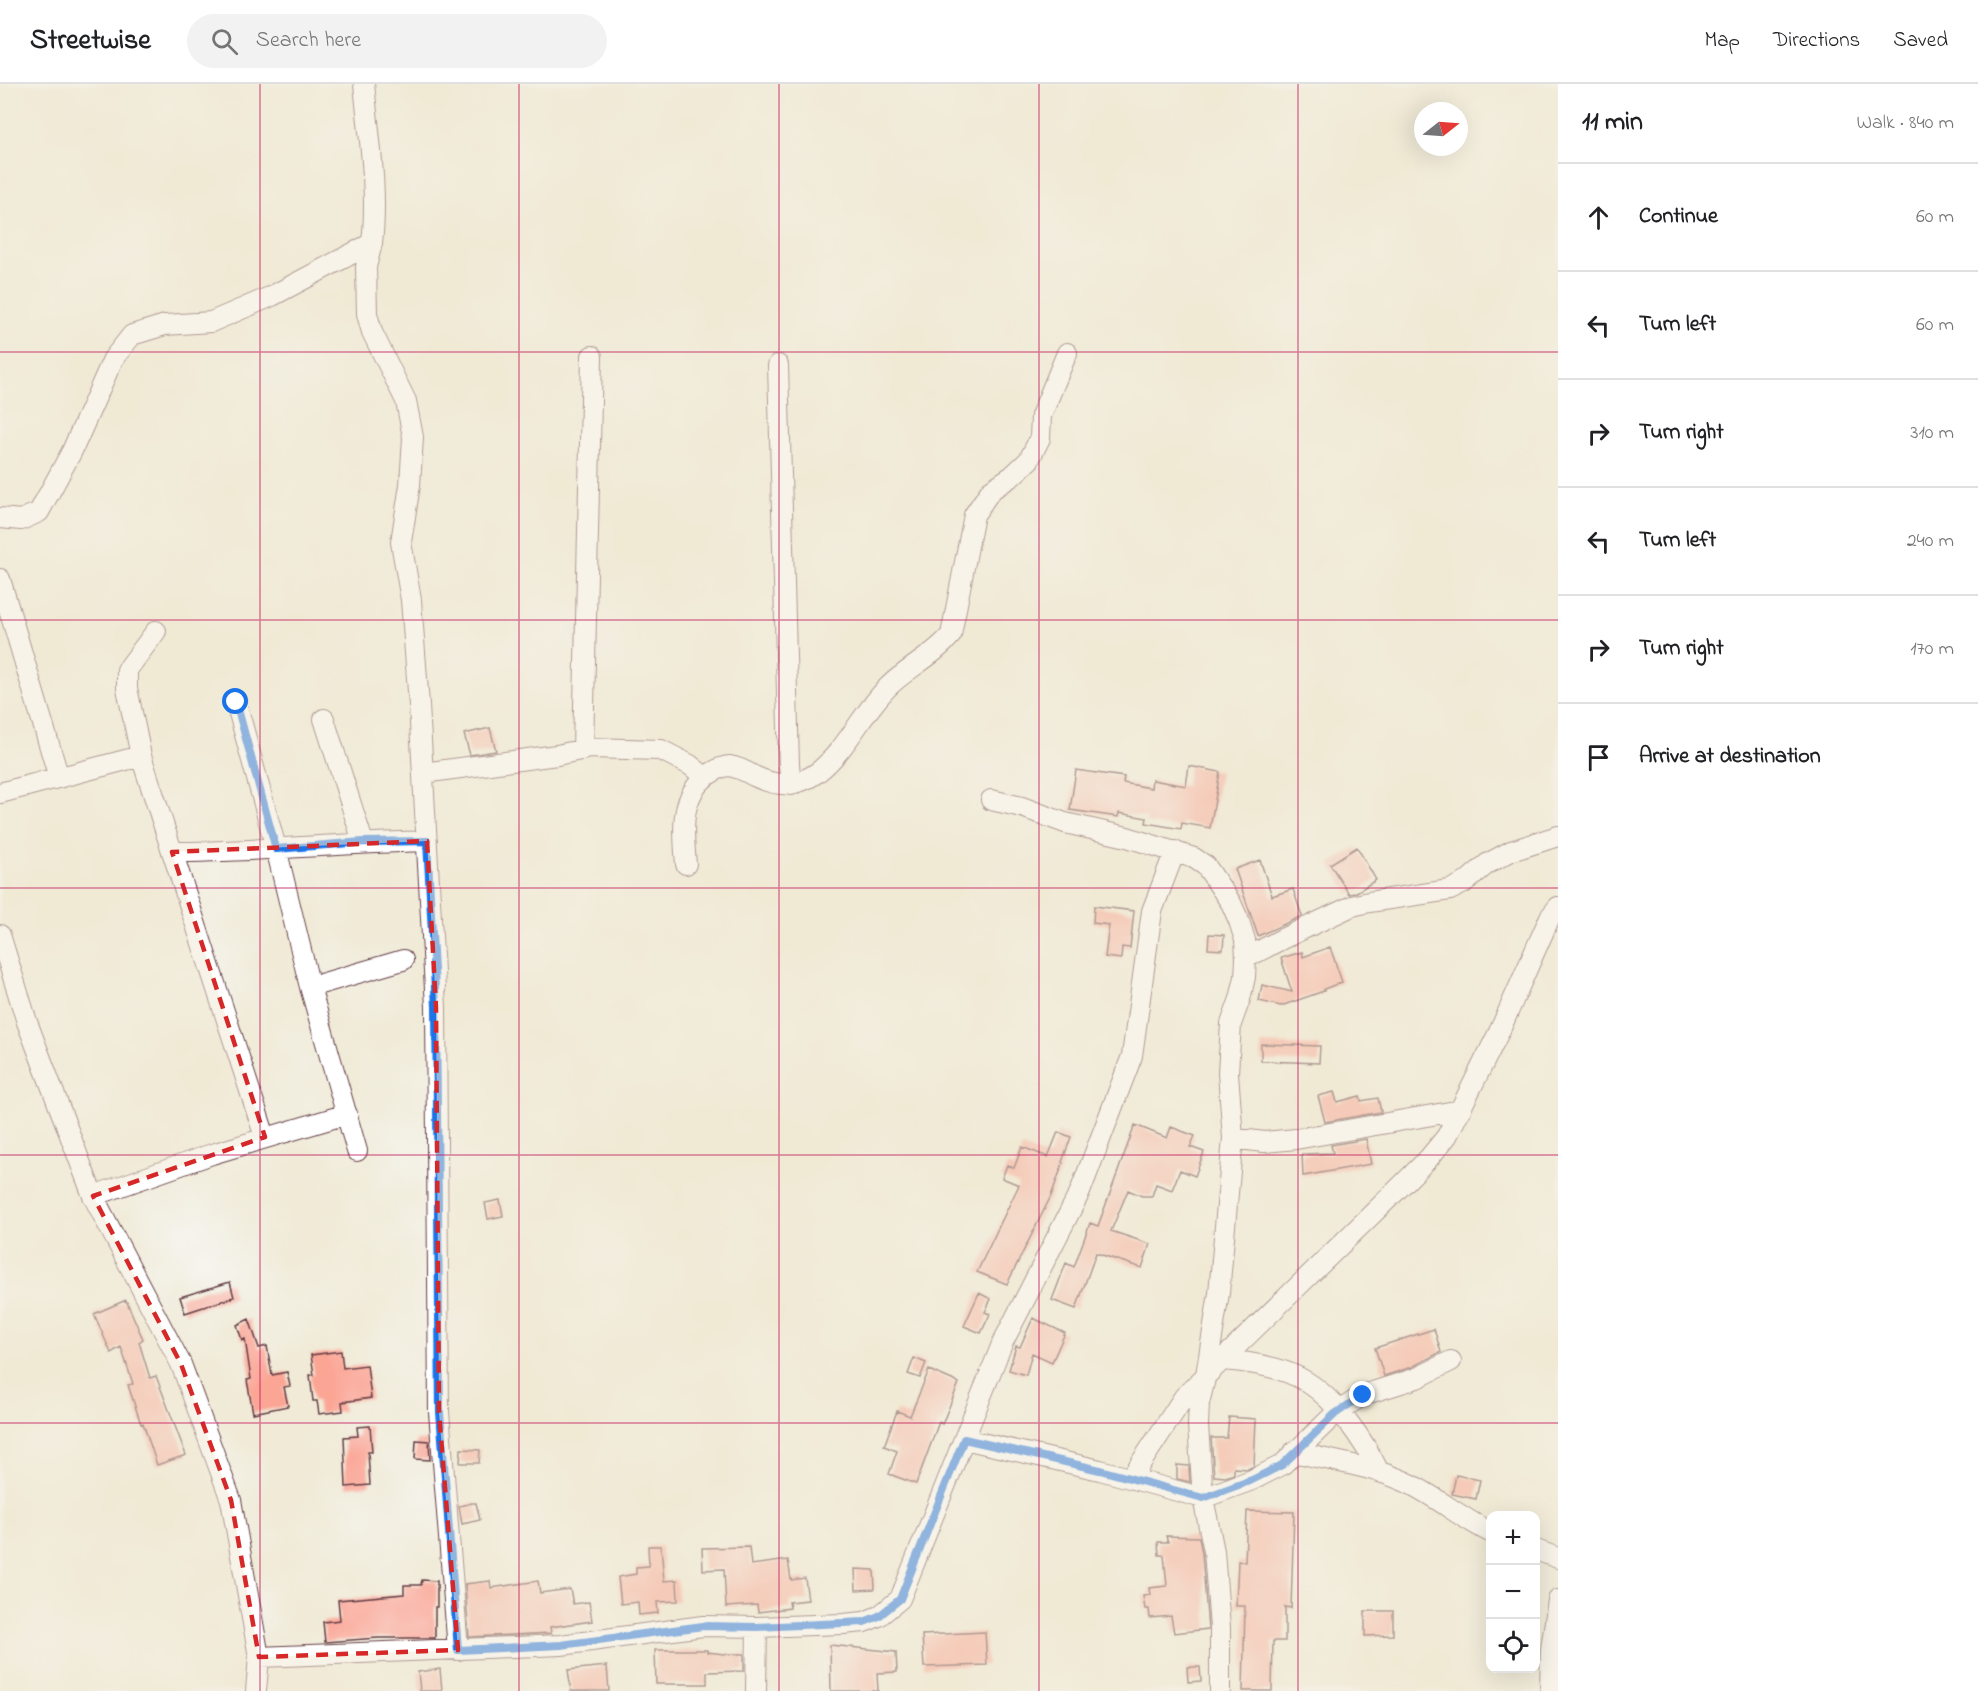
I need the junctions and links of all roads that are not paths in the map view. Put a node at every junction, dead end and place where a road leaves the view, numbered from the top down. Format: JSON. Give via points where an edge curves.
{"nodes":[{"id":1,"x":364,"y":84,"type":"edge"},
{"id":2,"x":372,"y":243,"type":"junction"},
{"id":3,"x":1067,"y":353,"type":"dead end"},
{"id":4,"x":591,"y":356,"type":"dead end"},
{"id":5,"x":778,"y":365,"type":"dead end"},
{"id":6,"x":0,"y":518,"type":"edge"},
{"id":7,"x":0,"y":579,"type":"edge"},
{"id":8,"x":156,"y":631,"type":"dead end"},
{"id":9,"x":236,"y":702,"type":"dead end"},
{"id":10,"x":324,"y":719,"type":"dead end"},
{"id":11,"x":583,"y":750,"type":"junction"},
{"id":12,"x":141,"y":756,"type":"junction"},
{"id":13,"x":423,"y":773,"type":"junction"},
{"id":14,"x":705,"y":777,"type":"junction"},
{"id":15,"x":59,"y":778,"type":"junction"},
{"id":16,"x":791,"y":785,"type":"junction"},
{"id":17,"x":0,"y":793,"type":"edge"},
{"id":18,"x":992,"y":800,"type":"dead end"},
{"id":19,"x":1558,"y":836,"type":"edge"},
{"id":20,"x":427,"y":841,"type":"junction"},
{"id":21,"x":363,"y":842,"type":"junction"},
{"id":22,"x":276,"y":849,"type":"junction"},
{"id":23,"x":1175,"y":851,"type":"junction"},
{"id":24,"x":172,"y":852,"type":"junction"},
{"id":25,"x":686,"y":864,"type":"dead end"},
{"id":26,"x":1558,"y":908,"type":"edge"},
{"id":27,"x":0,"y":935,"type":"edge"},
{"id":28,"x":1246,"y":958,"type":"junction"},
{"id":29,"x":403,"y":960,"type":"dead end"},
{"id":30,"x":310,"y":987,"type":"junction"},
{"id":31,"x":1461,"y":1110,"type":"junction"},
{"id":32,"x":347,"y":1114,"type":"junction"},
{"id":33,"x":265,"y":1137,"type":"junction"},
{"id":34,"x":1233,"y":1138,"type":"junction"},
{"id":35,"x":357,"y":1151,"type":"dead end"},
{"id":36,"x":93,"y":1196,"type":"junction"},
{"id":37,"x":1222,"y":1360,"type":"junction"},
{"id":38,"x":1451,"y":1361,"type":"dead end"},
{"id":39,"x":1206,"y":1375,"type":"junction"},
{"id":40,"x":1338,"y":1412,"type":"junction"},
{"id":41,"x":964,"y":1439,"type":"junction"},
{"id":42,"x":1294,"y":1452,"type":"junction"},
{"id":43,"x":1379,"y":1472,"type":"junction"},
{"id":44,"x":1131,"y":1478,"type":"junction"},
{"id":45,"x":1203,"y":1498,"type":"junction"},
{"id":46,"x":1486,"y":1529,"type":"edge"},
{"id":47,"x":1540,"y":1551,"type":"edge"},
{"id":48,"x":1558,"y":1558,"type":"edge"},
{"id":49,"x":1558,"y":1600,"type":"edge"},
{"id":50,"x":757,"y":1627,"type":"junction"},
{"id":51,"x":458,"y":1650,"type":"junction"},
{"id":52,"x":259,"y":1657,"type":"junction"},
{"id":53,"x":256,"y":1691,"type":"edge"},
{"id":54,"x":756,"y":1691,"type":"edge"},
{"id":55,"x":1220,"y":1691,"type":"edge"},
{"id":56,"x":1550,"y":1691,"type":"edge"}],
"edges":[{"from":1,"to":2,"type":"street","via":[[372,174]]},
{"from":2,"to":6,"type":"street","via":[[272,296],[211,322],[165,325],[132,335],[112,359],[72,451],[39,512],[21,520]]},
{"from":2,"to":13,"type":"street","via":[[366,267],[367,314],[406,401],[413,437],[401,542],[411,600]]},
{"from":3,"to":16,"type":"street","via":[[1041,416],[1040,438],[1029,460],[991,490],[974,515],[951,635],[888,687],[818,772]]},
{"from":4,"to":11,"type":"street"},
{"from":5,"to":16,"type":"street"},
{"from":7,"to":15,"type":"street"},
{"from":8,"to":12,"type":"street","via":[[127,670]]},
{"from":9,"to":22,"type":"street"},
{"from":10,"to":21,"type":"street"},
{"from":11,"to":13,"type":"street"},
{"from":11,"to":14,"type":"street","via":[[661,750]]},
{"from":12,"to":15,"type":"street"},
{"from":12,"to":24,"type":"street"},
{"from":13,"to":20,"type":"street"},
{"from":14,"to":16,"type":"street","via":[[728,766],[770,784]]},
{"from":14,"to":25,"type":"street","via":[[692,792],[685,810]]},
{"from":15,"to":17,"type":"street"},
{"from":18,"to":23,"type":"street"},
{"from":19,"to":28,"type":"street","via":[[1511,851],[1450,890],[1352,906]]},
{"from":20,"to":21,"type":"street"},
{"from":20,"to":51,"type":"street","via":[[436,1007],[440,1412]]},
{"from":21,"to":22,"type":"street"},
{"from":22,"to":24,"type":"street"},
{"from":22,"to":30,"type":"street"},
{"from":23,"to":28,"type":"street","via":[[1206,866],[1216,879],[1239,921]]},
{"from":23,"to":41,"type":"street","via":[[1152,911],[1132,1056],[1080,1192],[1002,1344]]},
{"from":24,"to":33,"type":"street"},
{"from":26,"to":31,"type":"street","via":[[1550,917]]},
{"from":27,"to":36,"type":"street","via":[[27,1022]]},
{"from":28,"to":34,"type":"street","via":[[1240,999],[1231,1024],[1228,1073]]},
{"from":29,"to":30,"type":"street"},
{"from":30,"to":32,"type":"street"},
{"from":31,"to":34,"type":"street","via":[[1296,1140],[1264,1142]]},
{"from":31,"to":37,"type":"street","via":[[1429,1158]]},
{"from":32,"to":33,"type":"street"},
{"from":32,"to":35,"type":"street"},
{"from":33,"to":36,"type":"street"},
{"from":34,"to":39,"type":"street","via":[[1219,1293]]},
{"from":36,"to":52,"type":"street","via":[[181,1364],[231,1500]]},
{"from":37,"to":39,"type":"street"},
{"from":37,"to":40,"type":"street","via":[[1249,1361],[1292,1374],[1308,1382]]},
{"from":38,"to":40,"type":"street","via":[[1417,1378],[1363,1395]]},
{"from":39,"to":44,"type":"street","via":[[1184,1397]]},
{"from":39,"to":45,"type":"street","via":[[1198,1425]]},
{"from":40,"to":42,"type":"street"},
{"from":40,"to":43,"type":"street","via":[[1368,1449]]},
{"from":41,"to":44,"type":"street"},
{"from":41,"to":50,"type":"street","via":[[896,1604],[864,1622]]},
{"from":42,"to":43,"type":"street"},
{"from":42,"to":45,"type":"street","via":[[1282,1465]]},
{"from":43,"to":46,"type":"street","via":[[1408,1483]]},
{"from":44,"to":45,"type":"street"},
{"from":45,"to":55,"type":"street","via":[[1214,1551]]},
{"from":47,"to":48,"type":"street"},
{"from":49,"to":56,"type":"street"},
{"from":50,"to":51,"type":"street","via":[[703,1626],[561,1645]]},
{"from":50,"to":54,"type":"street"},
{"from":51,"to":52,"type":"street"},
{"from":52,"to":53,"type":"street"}]}
